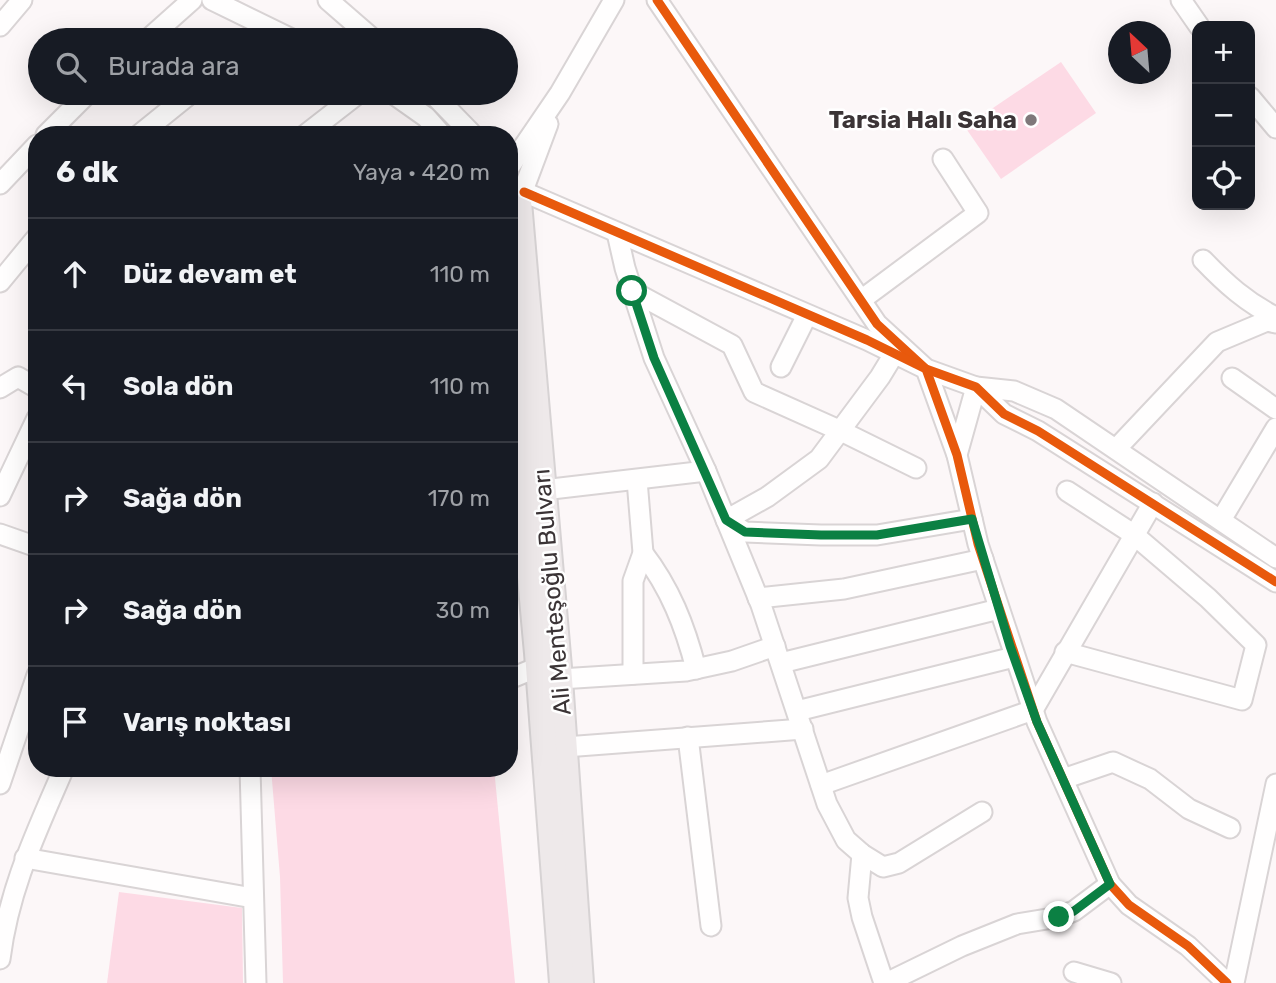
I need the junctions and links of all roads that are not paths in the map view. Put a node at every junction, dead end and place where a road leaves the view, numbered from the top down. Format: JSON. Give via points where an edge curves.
{"nodes":[{"id":1,"x":22,"y":0,"type":"edge"},
{"id":2,"x":192,"y":0,"type":"edge"},
{"id":3,"x":212,"y":0,"type":"edge"},
{"id":4,"x":328,"y":0,"type":"edge"},
{"id":5,"x":614,"y":0,"type":"edge"},
{"id":6,"x":657,"y":0,"type":"edge"},
{"id":7,"x":1181,"y":0,"type":"edge"},
{"id":8,"x":1196,"y":21,"type":"edge"},
{"id":9,"x":0,"y":26,"type":"edge"},
{"id":10,"x":160,"y":28,"type":"edge"},
{"id":11,"x":255,"y":28,"type":"edge"},
{"id":12,"x":360,"y":28,"type":"edge"},
{"id":13,"x":560,"y":93,"type":"junction"},
{"id":14,"x":1255,"y":103,"type":"edge"},
{"id":15,"x":76,"y":105,"type":"edge"},
{"id":16,"x":176,"y":105,"type":"edge"},
{"id":17,"x":343,"y":105,"type":"edge"},
{"id":18,"x":405,"y":105,"type":"edge"},
{"id":19,"x":444,"y":105,"type":"edge"},
{"id":20,"x":56,"y":126,"type":"edge"},
{"id":21,"x":150,"y":126,"type":"edge"},
{"id":22,"x":316,"y":126,"type":"edge"},
{"id":23,"x":426,"y":126,"type":"edge"},
{"id":24,"x":464,"y":126,"type":"edge"},
{"id":25,"x":1276,"y":128,"type":"edge"},
{"id":26,"x":28,"y":154,"type":"edge"},
{"id":27,"x":518,"y":155,"type":"edge"},
{"id":28,"x":943,"y":159,"type":"dead end"},
{"id":29,"x":518,"y":174,"type":"edge"},
{"id":30,"x":0,"y":184,"type":"edge"},
{"id":31,"x":519,"y":197,"type":"edge"},
{"id":32,"x":617,"y":233,"type":"junction"},
{"id":33,"x":28,"y":248,"type":"edge"},
{"id":34,"x":1203,"y":260,"type":"dead end"},
{"id":35,"x":0,"y":282,"type":"edge"},
{"id":36,"x":632,"y":291,"type":"junction"},
{"id":37,"x":861,"y":300,"type":"junction"},
{"id":38,"x":807,"y":315,"type":"junction"},
{"id":39,"x":1276,"y":317,"type":"edge"},
{"id":40,"x":1276,"y":323,"type":"edge"},
{"id":41,"x":894,"y":354,"type":"junction"},
{"id":42,"x":781,"y":367,"type":"dead end"},
{"id":43,"x":0,"y":368,"type":"edge"},
{"id":44,"x":926,"y":369,"type":"junction"},
{"id":45,"x":18,"y":377,"type":"junction"},
{"id":46,"x":1232,"y":378,"type":"dead end"},
{"id":47,"x":28,"y":383,"type":"edge"},
{"id":48,"x":976,"y":387,"type":"junction"},
{"id":49,"x":0,"y":388,"type":"edge"},
{"id":50,"x":1276,"y":409,"type":"edge"},
{"id":51,"x":1276,"y":428,"type":"edge"},
{"id":52,"x":841,"y":431,"type":"junction"},
{"id":53,"x":28,"y":437,"type":"edge"},
{"id":54,"x":518,"y":447,"type":"edge"},
{"id":55,"x":1115,"y":449,"type":"junction"},
{"id":56,"x":957,"y":455,"type":"junction"},
{"id":57,"x":916,"y":468,"type":"dead end"},
{"id":58,"x":706,"y":471,"type":"junction"},
{"id":59,"x":637,"y":480,"type":"junction"},
{"id":60,"x":543,"y":491,"type":"junction"},
{"id":61,"x":1067,"y":491,"type":"dead end"},
{"id":62,"x":0,"y":496,"type":"edge"},
{"id":63,"x":1153,"y":503,"type":"junction"},
{"id":64,"x":972,"y":519,"type":"junction"},
{"id":65,"x":726,"y":520,"type":"junction"},
{"id":66,"x":1221,"y":520,"type":"junction"},
{"id":67,"x":0,"y":534,"type":"edge"},
{"id":68,"x":1133,"y":534,"type":"junction"},
{"id":69,"x":28,"y":544,"type":"edge"},
{"id":70,"x":643,"y":554,"type":"junction"},
{"id":71,"x":1276,"y":558,"type":"edge"},
{"id":72,"x":983,"y":559,"type":"junction"},
{"id":73,"x":1276,"y":582,"type":"edge"},
{"id":74,"x":758,"y":598,"type":"junction"},
{"id":75,"x":999,"y":609,"type":"junction"},
{"id":76,"x":1065,"y":652,"type":"junction"},
{"id":77,"x":778,"y":654,"type":"junction"},
{"id":78,"x":1014,"y":657,"type":"junction"},
{"id":79,"x":538,"y":667,"type":"junction"},
{"id":80,"x":696,"y":669,"type":"junction"},
{"id":81,"x":633,"y":674,"type":"junction"},
{"id":82,"x":518,"y":675,"type":"edge"},
{"id":83,"x":560,"y":679,"type":"junction"},
{"id":84,"x":28,"y":701,"type":"edge"},
{"id":85,"x":1032,"y":710,"type":"junction"},
{"id":86,"x":800,"y":720,"type":"junction"},
{"id":87,"x":688,"y":737,"type":"junction"},
{"id":88,"x":565,"y":747,"type":"junction"},
{"id":89,"x":60,"y":777,"type":"edge"},
{"id":90,"x":250,"y":777,"type":"edge"},
{"id":91,"x":1063,"y":779,"type":"junction"},
{"id":92,"x":0,"y":783,"type":"edge"},
{"id":93,"x":1276,"y":784,"type":"edge"},
{"id":94,"x":821,"y":785,"type":"junction"},
{"id":95,"x":982,"y":812,"type":"dead end"},
{"id":96,"x":1230,"y":828,"type":"dead end"},
{"id":97,"x":862,"y":854,"type":"junction"},
{"id":98,"x":25,"y":858,"type":"junction"},
{"id":99,"x":1110,"y":884,"type":"junction"},
{"id":100,"x":254,"y":898,"type":"junction"},
{"id":101,"x":2,"y":922,"type":"edge"},
{"id":102,"x":711,"y":926,"type":"dead end"},
{"id":103,"x":0,"y":959,"type":"edge"},
{"id":104,"x":1074,"y":972,"type":"dead end"},
{"id":105,"x":913,"y":978,"type":"edge"},
{"id":106,"x":1225,"y":981,"type":"edge"},
{"id":107,"x":256,"y":983,"type":"edge"},
{"id":108,"x":562,"y":983,"type":"edge"},
{"id":109,"x":581,"y":983,"type":"edge"},
{"id":110,"x":885,"y":983,"type":"edge"},
{"id":111,"x":1111,"y":983,"type":"edge"}],
"edges":[{"from":1,"to":9,"type":"street"},
{"from":2,"to":10,"type":"street"},
{"from":3,"to":11,"type":"street"},
{"from":4,"to":12,"type":"street"},
{"from":5,"to":13,"type":"street"},
{"from":6,"to":37,"type":"street"},
{"from":7,"to":8,"type":"street"},
{"from":13,"to":27,"type":"street"},
{"from":13,"to":31,"type":"street"},
{"from":14,"to":25,"type":"street"},
{"from":15,"to":20,"type":"street"},
{"from":16,"to":21,"type":"street"},
{"from":17,"to":22,"type":"street"},
{"from":18,"to":23,"type":"street"},
{"from":19,"to":24,"type":"street"},
{"from":26,"to":30,"type":"street"},
{"from":28,"to":37,"type":"street","via":[[978,213]]},
{"from":29,"to":31,"type":"street"},
{"from":31,"to":32,"type":"street"},
{"from":31,"to":60,"type":"main road","name":"Ali Menteşoğlu Bulvarı"},
{"from":32,"to":36,"type":"street"},
{"from":32,"to":38,"type":"street"},
{"from":33,"to":35,"type":"street"},
{"from":34,"to":39,"type":"street","via":[[1226,284]]},
{"from":36,"to":52,"type":"street","via":[[732,345],[754,392]]},
{"from":36,"to":58,"type":"street","via":[[654,358]]},
{"from":37,"to":44,"type":"street","via":[[877,324]]},
{"from":38,"to":41,"type":"street"},
{"from":38,"to":42,"type":"street"},
{"from":40,"to":55,"type":"street","via":[[1268,321],[1217,342]]},
{"from":41,"to":44,"type":"street"},
{"from":41,"to":52,"type":"street"},
{"from":43,"to":45,"type":"street"},
{"from":44,"to":48,"type":"street"},
{"from":44,"to":56,"type":"street"},
{"from":45,"to":47,"type":"street"},
{"from":45,"to":49,"type":"street"},
{"from":46,"to":50,"type":"street"},
{"from":48,"to":55,"type":"street","via":[[1014,391],[1056,409]]},
{"from":48,"to":56,"type":"street"},
{"from":48,"to":63,"type":"street","via":[[1004,414]]},
{"from":51,"to":66,"type":"street"},
{"from":52,"to":57,"type":"street"},
{"from":52,"to":65,"type":"street","via":[[819,459]]},
{"from":53,"to":62,"type":"street"},
{"from":54,"to":79,"type":"main road","name":"Ali Menteşoğlu Bulvarı"},
{"from":55,"to":66,"type":"street"},
{"from":56,"to":64,"type":"street"},
{"from":58,"to":59,"type":"street"},
{"from":58,"to":65,"type":"street"},
{"from":59,"to":60,"type":"street"},
{"from":59,"to":70,"type":"street"},
{"from":60,"to":83,"type":"main road","name":"Ali Menteşoğlu Bulvarı"},
{"from":61,"to":68,"type":"street"},
{"from":63,"to":68,"type":"street"},
{"from":63,"to":73,"type":"street"},
{"from":64,"to":65,"type":"street","via":[[877,535],[745,532]]},
{"from":64,"to":72,"type":"street"},
{"from":65,"to":74,"type":"street"},
{"from":66,"to":71,"type":"street"},
{"from":67,"to":69,"type":"street"},
{"from":68,"to":76,"type":"street"},
{"from":68,"to":76,"type":"street","via":[[1256,645],[1242,700]]},
{"from":70,"to":80,"type":"street","via":[[686,629]]},
{"from":70,"to":81,"type":"street","via":[[633,581]]},
{"from":72,"to":74,"type":"street","via":[[844,589]]},
{"from":72,"to":75,"type":"street"},
{"from":74,"to":77,"type":"street"},
{"from":75,"to":77,"type":"street"},
{"from":75,"to":78,"type":"street"},
{"from":76,"to":85,"type":"street"},
{"from":77,"to":80,"type":"street"},
{"from":77,"to":86,"type":"street"},
{"from":78,"to":85,"type":"street"},
{"from":78,"to":86,"type":"street"},
{"from":79,"to":82,"type":"street"},
{"from":79,"to":83,"type":"street"},
{"from":79,"to":108,"type":"main road","name":"Ali Menteşoğlu Bulvarı"},
{"from":80,"to":81,"type":"street"},
{"from":81,"to":83,"type":"street"},
{"from":83,"to":88,"type":"main road","name":"Ali Menteşoğlu Bulvarı"},
{"from":84,"to":92,"type":"street"},
{"from":85,"to":91,"type":"street"},
{"from":85,"to":94,"type":"street"},
{"from":86,"to":87,"type":"street"},
{"from":86,"to":94,"type":"street"},
{"from":87,"to":88,"type":"street"},
{"from":87,"to":102,"type":"street"},
{"from":88,"to":109,"type":"main road","name":"Ali Menteşoğlu Bulvarı"},
{"from":89,"to":98,"type":"street"},
{"from":90,"to":100,"type":"street"},
{"from":91,"to":96,"type":"street","via":[[1113,762],[1150,779],[1189,809]]},
{"from":91,"to":99,"type":"street"},
{"from":93,"to":106,"type":"street"},
{"from":94,"to":97,"type":"street","via":[[846,840]]},
{"from":95,"to":97,"type":"street","via":[[899,863],[883,867]]},
{"from":97,"to":110,"type":"street","via":[[858,898]]},
{"from":98,"to":100,"type":"street"},
{"from":98,"to":101,"type":"street"},
{"from":99,"to":105,"type":"street","via":[[1074,911],[1017,924],[962,946]]},
{"from":99,"to":106,"type":"street","via":[[1129,905],[1188,946]]},
{"from":100,"to":107,"type":"street"},
{"from":101,"to":103,"type":"street"},
{"from":104,"to":111,"type":"street"},
{"from":105,"to":110,"type":"street"}]}
